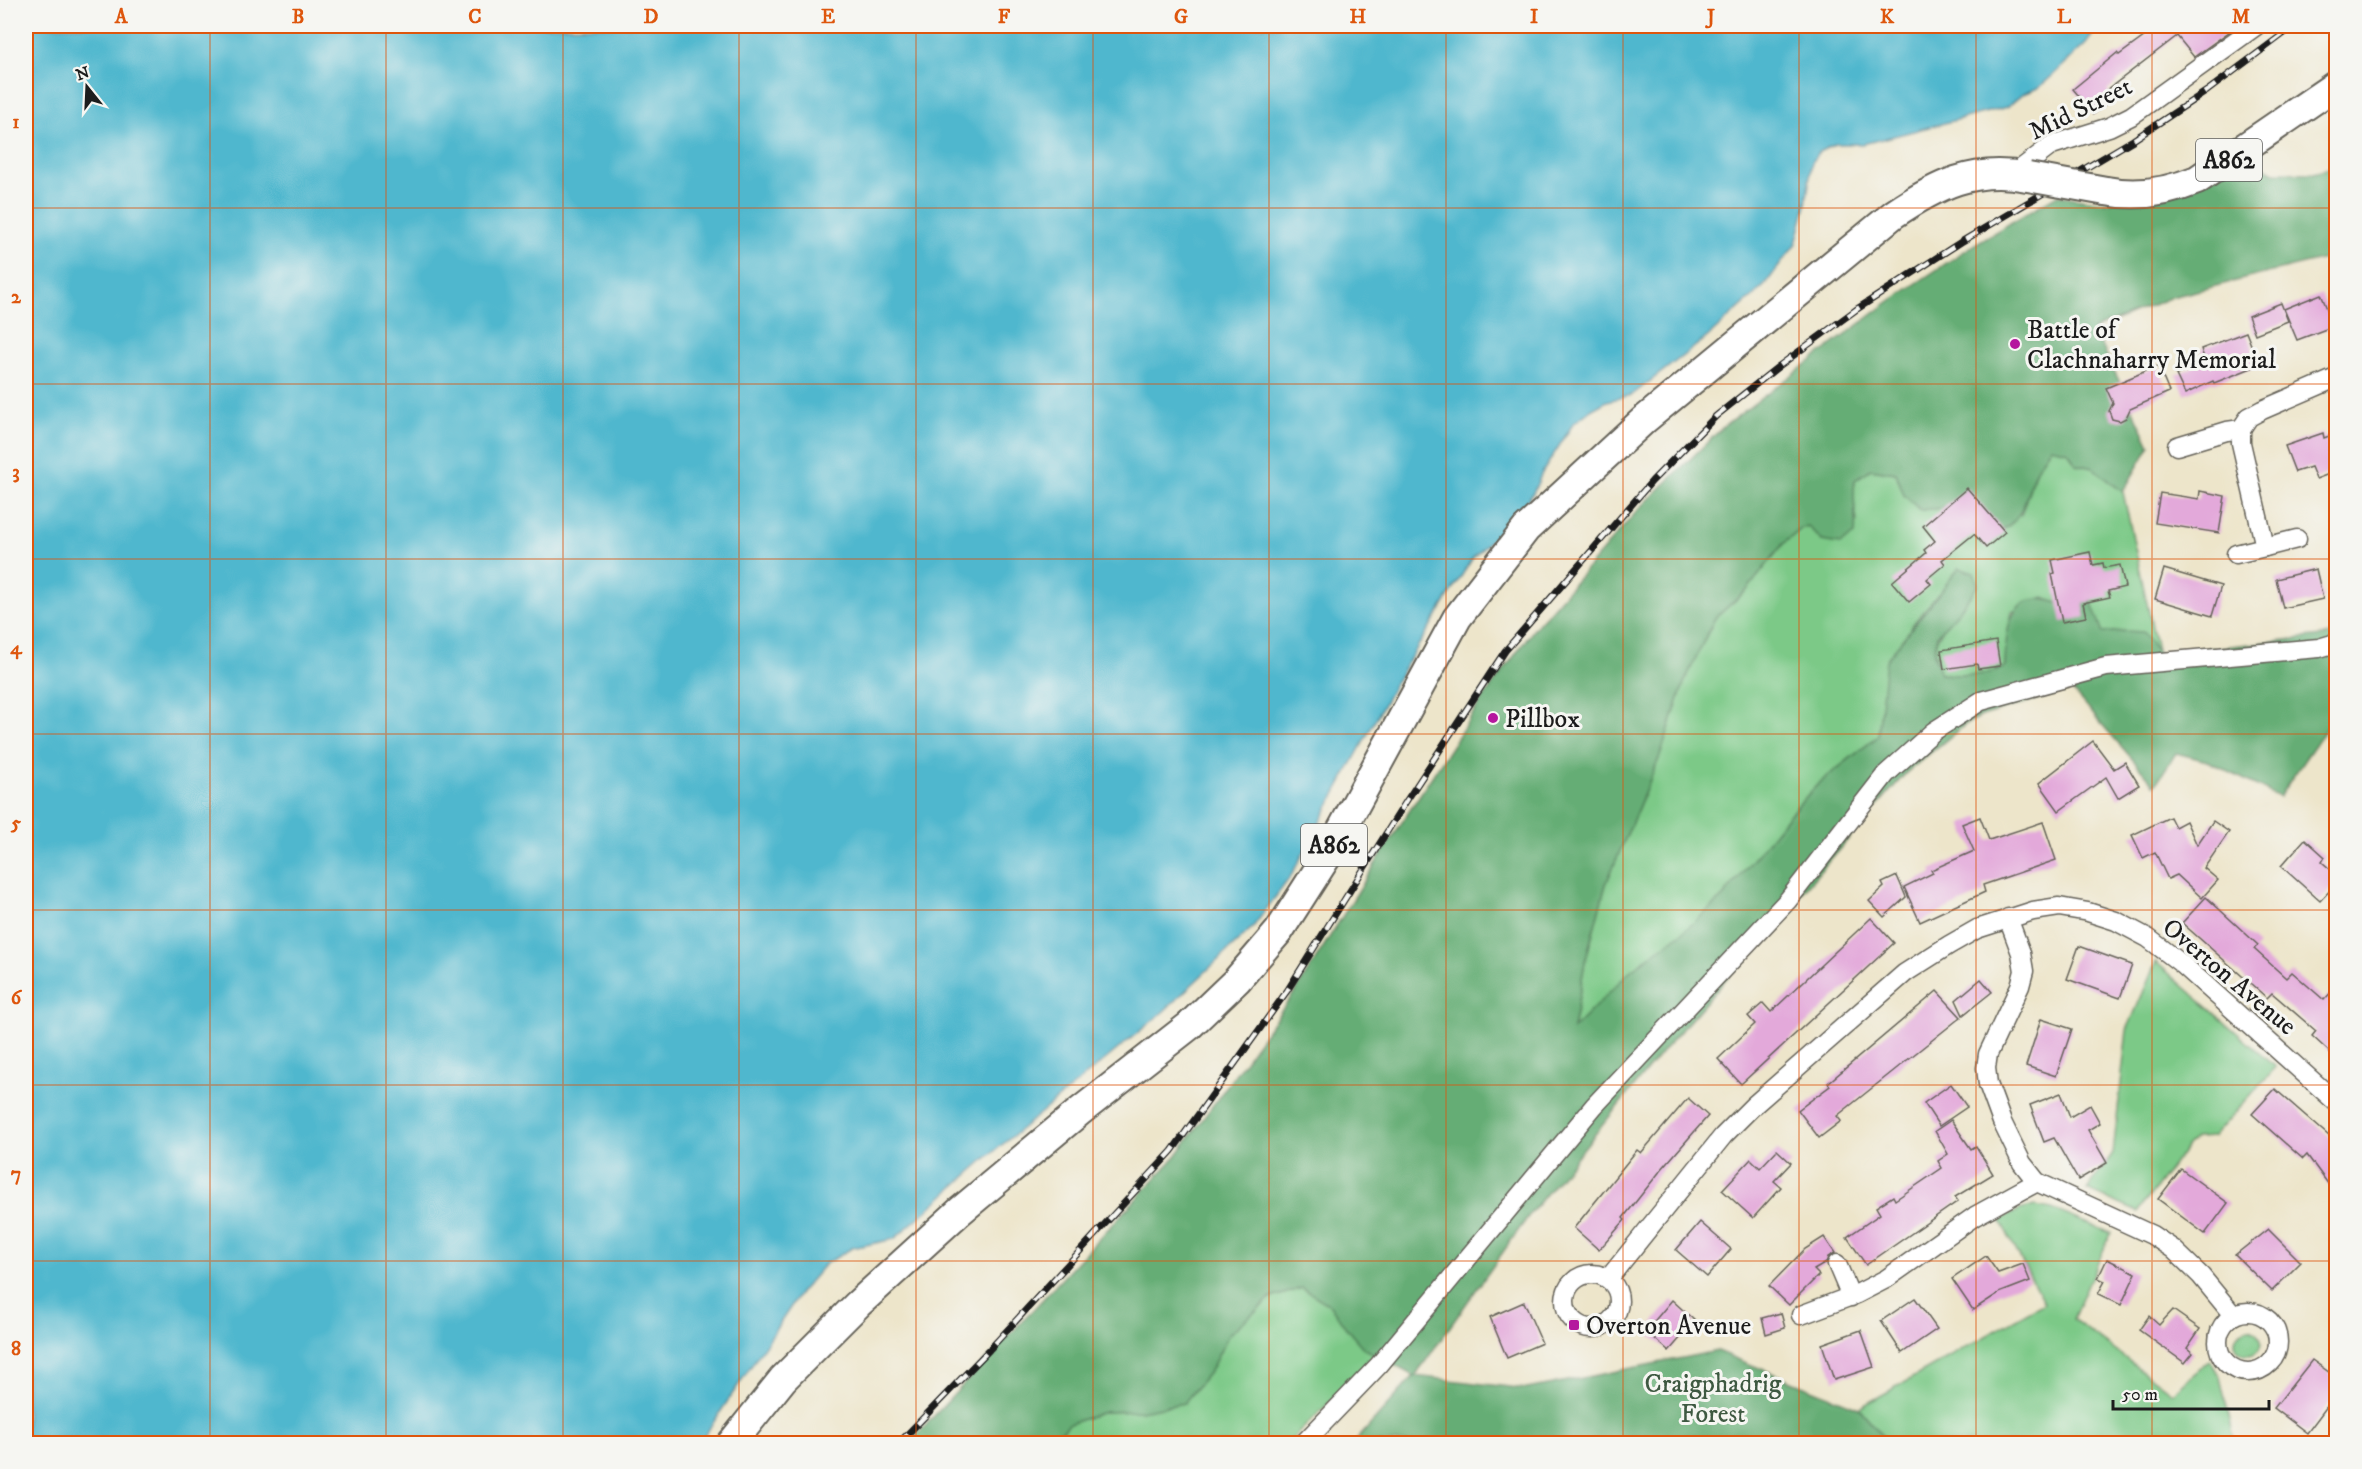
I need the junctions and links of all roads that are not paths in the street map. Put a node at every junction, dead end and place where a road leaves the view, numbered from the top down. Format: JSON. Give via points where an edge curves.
{"nodes":[{"id":1,"x":2256,"y":26,"type":"edge"},
{"id":2,"x":2337,"y":85,"type":"edge"},
{"id":3,"x":2021,"y":175,"type":"junction"},
{"id":4,"x":2337,"y":378,"type":"edge"},
{"id":5,"x":2241,"y":429,"type":"junction"},
{"id":6,"x":2177,"y":446,"type":"dead end"},
{"id":7,"x":2297,"y":539,"type":"dead end"},
{"id":8,"x":2265,"y":547,"type":"junction"},
{"id":9,"x":2236,"y":554,"type":"dead end"},
{"id":10,"x":2337,"y":643,"type":"edge"},
{"id":11,"x":2008,"y":918,"type":"junction"},
{"id":12,"x":2337,"y":1102,"type":"edge"},
{"id":13,"x":2037,"y":1182,"type":"junction"},
{"id":14,"x":1837,"y":1264,"type":"dead end"},
{"id":15,"x":1608,"y":1279,"type":"dead end"},
{"id":16,"x":1851,"y":1297,"type":"junction"},
{"id":17,"x":1801,"y":1315,"type":"dead end"},
{"id":18,"x":2233,"y":1315,"type":"dead end"},
{"id":19,"x":731,"y":1443,"type":"edge"},
{"id":20,"x":1303,"y":1443,"type":"edge"}],
"edges":[{"from":1,"to":3,"type":"street","name":"Mid Street","via":[[2131,116],[2109,128],[2052,145]]},
{"from":2,"to":3,"type":"main road","number":"A862","bridge":true,"via":[[2219,167],[2175,189],[2120,194]]},
{"from":3,"to":19,"type":"main road","number":"A862","via":[[1977,174],[1951,181],[1926,192],[1894,214],[1644,420],[1526,529],[1457,618],[1329,854],[1279,931],[1237,980],[1189,1026],[959,1212],[858,1304],[783,1379]]},
{"from":4,"to":5,"type":"street","via":[[2262,410],[2249,417]]},
{"from":5,"to":6,"type":"street"},
{"from":5,"to":8,"type":"street"},
{"from":7,"to":8,"type":"street"},
{"from":8,"to":9,"type":"street"},
{"from":10,"to":20,"type":"street","via":[[2319,648],[2106,667],[1981,701],[1934,731],[1886,774],[1788,900],[1594,1106],[1379,1365]]},
{"from":11,"to":12,"type":"street","name":"Overton Avenue","via":[[2059,907],[2116,921],[2148,938]]},
{"from":11,"to":13,"type":"street","via":[[2024,971],[1988,1054],[1986,1068],[2002,1122],[2022,1163]]},
{"from":11,"to":15,"type":"street","name":"Overton Avenue","via":[[1977,930],[1905,973],[1753,1106]]},
{"from":13,"to":16,"type":"street","via":[[1975,1216],[1886,1279]]},
{"from":13,"to":18,"type":"street","via":[[2152,1235],[2200,1276]]},
{"from":14,"to":16,"type":"street"},
{"from":16,"to":17,"type":"street"}]}
